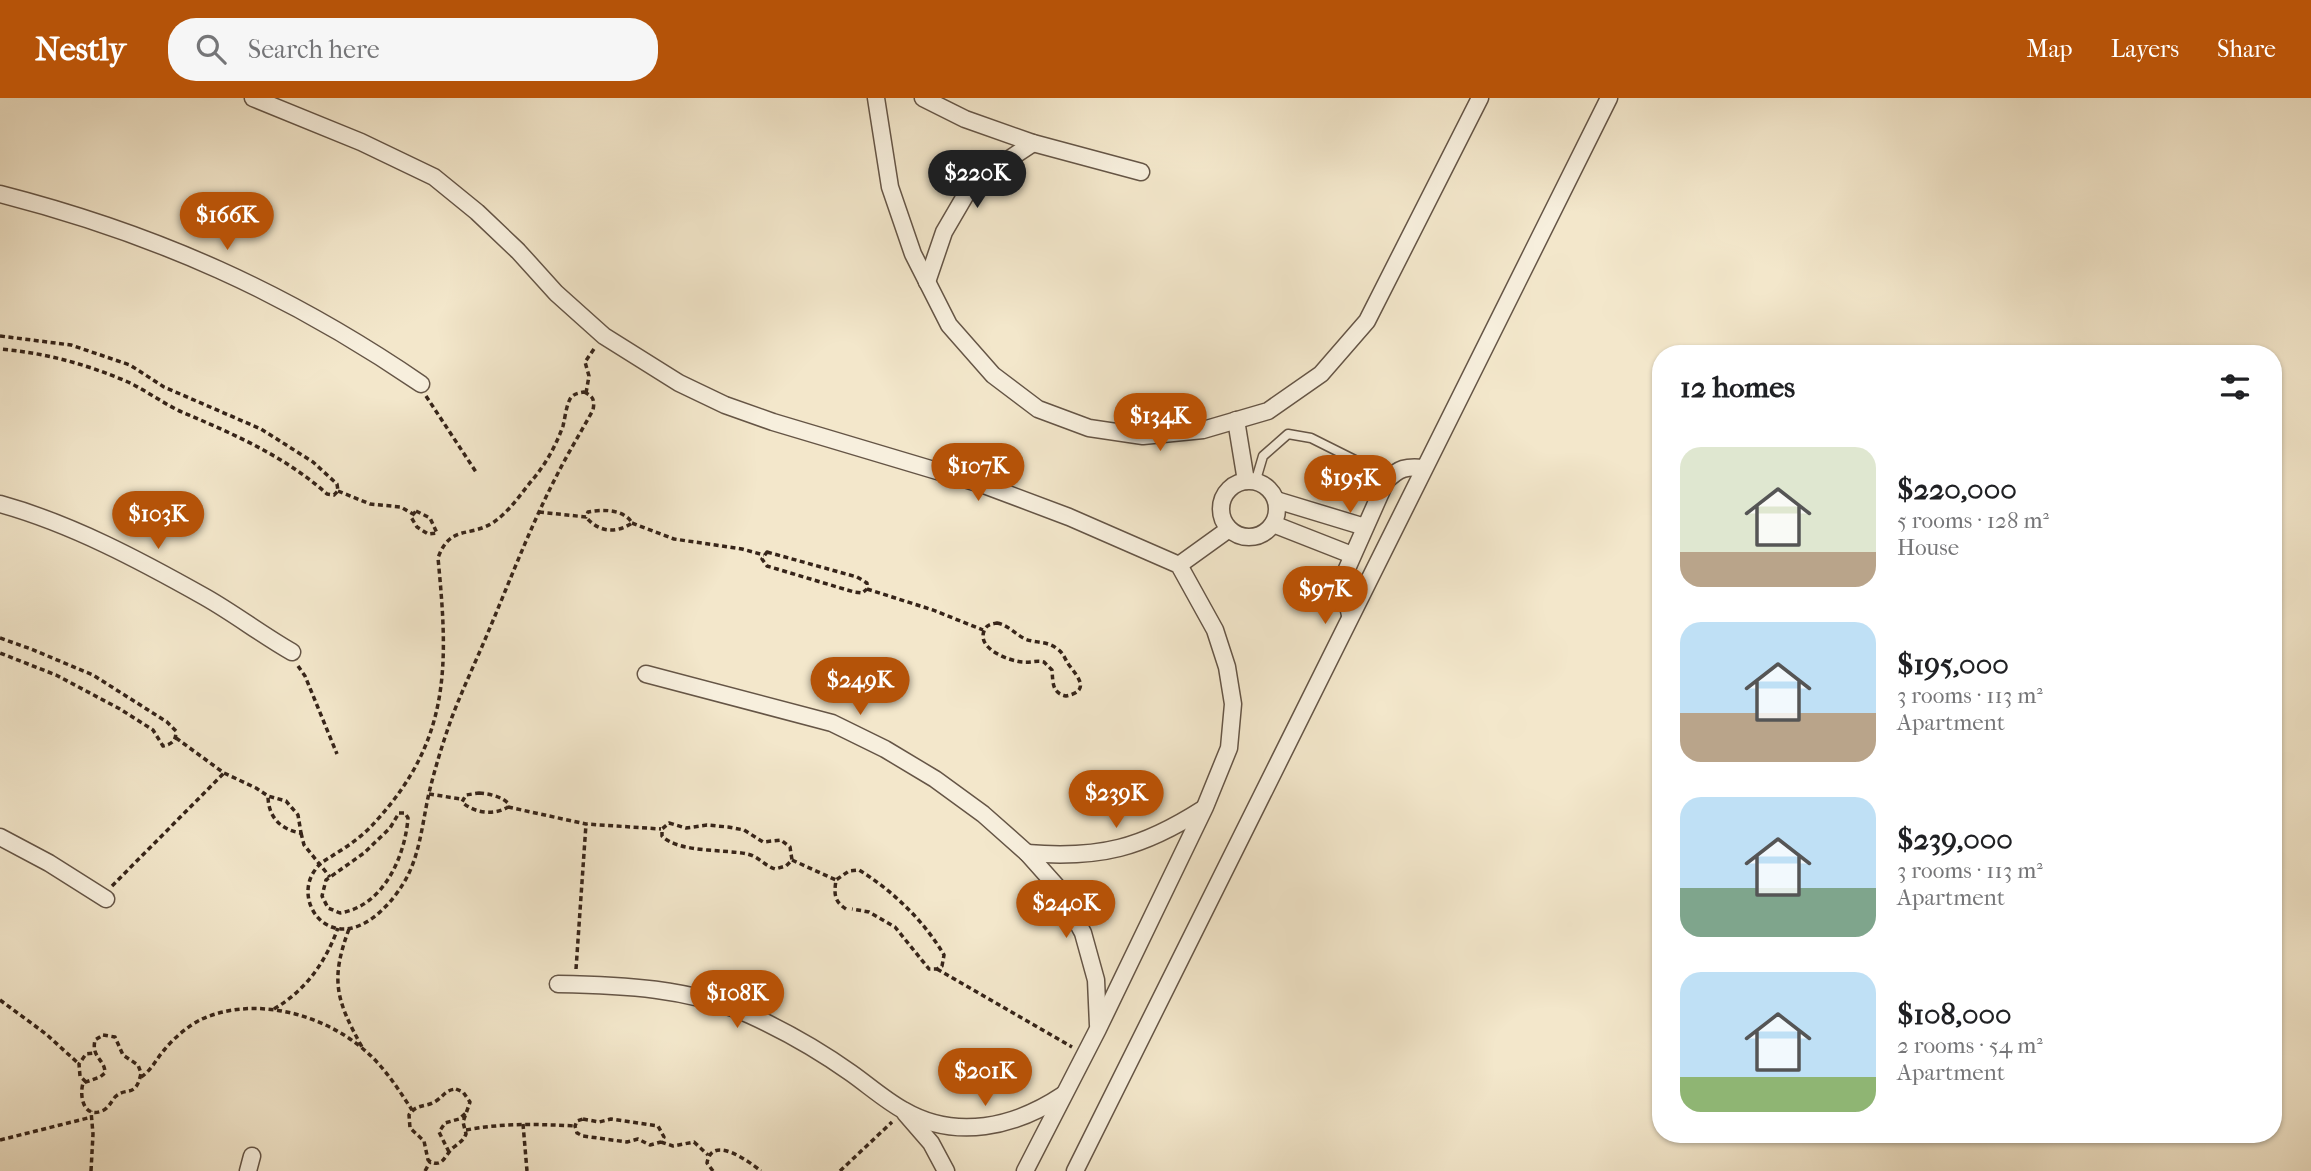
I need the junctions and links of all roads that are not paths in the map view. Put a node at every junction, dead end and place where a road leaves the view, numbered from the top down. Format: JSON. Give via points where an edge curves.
{"nodes":[{"id":1,"x":253,"y":98,"type":"edge"},
{"id":2,"x":876,"y":98,"type":"edge"},
{"id":3,"x":923,"y":98,"type":"edge"},
{"id":4,"x":1480,"y":98,"type":"edge"},
{"id":5,"x":1609,"y":98,"type":"edge"},
{"id":6,"x":1033,"y":143,"type":"junction"},
{"id":7,"x":1141,"y":172,"type":"dead end"},
{"id":8,"x":0,"y":194,"type":"edge"},
{"id":9,"x":927,"y":282,"type":"junction"},
{"id":10,"x":418,"y":382,"type":"road end"},
{"id":11,"x":1236,"y":420,"type":"junction"},
{"id":12,"x":1361,"y":463,"type":"dead end"},
{"id":13,"x":1424,"y":468,"type":"junction"},
{"id":14,"x":1250,"y":482,"type":"junction"},
{"id":15,"x":1276,"y":500,"type":"junction"},
{"id":16,"x":0,"y":504,"type":"edge"},
{"id":17,"x":1273,"y":524,"type":"junction"},
{"id":18,"x":1365,"y":527,"type":"junction"},
{"id":19,"x":1229,"y":529,"type":"junction"},
{"id":20,"x":1352,"y":555,"type":"junction"},
{"id":21,"x":1179,"y":565,"type":"junction"},
{"id":22,"x":1350,"y":615,"type":"junction"},
{"id":23,"x":290,"y":651,"type":"road end"},
{"id":24,"x":646,"y":674,"type":"dead end"},
{"id":25,"x":1205,"y":807,"type":"junction"},
{"id":26,"x":0,"y":837,"type":"edge"},
{"id":27,"x":1027,"y":853,"type":"junction"},
{"id":28,"x":104,"y":897,"type":"road end"},
{"id":29,"x":558,"y":984,"type":"dead end"},
{"id":30,"x":1098,"y":1029,"type":"junction"},
{"id":31,"x":1065,"y":1093,"type":"junction"},
{"id":32,"x":904,"y":1111,"type":"junction"},
{"id":33,"x":946,"y":1171,"type":"edge"},
{"id":34,"x":1025,"y":1171,"type":"edge"},
{"id":35,"x":1075,"y":1171,"type":"edge"}],
"edges":[{"from":1,"to":21,"type":"street","via":[[434,177],[486,220],[604,336],[679,383],[774,422],[984,485]]},
{"from":2,"to":9,"type":"street","via":[[890,187]]},
{"from":3,"to":6,"type":"street","via":[[965,119]]},
{"from":4,"to":11,"type":"street","via":[[1367,321],[1321,374],[1268,411]]},
{"from":5,"to":13,"type":"street"},
{"from":6,"to":7,"type":"street"},
{"from":6,"to":9,"type":"street","via":[[972,184],[944,232]]},
{"from":8,"to":10,"type":"street","via":[[119,228],[230,273],[359,342]]},
{"from":9,"to":11,"type":"street","via":[[950,325],[975,355],[1038,409],[1089,428],[1143,436],[1203,430]]},
{"from":11,"to":14,"type":"street"},
{"from":12,"to":14,"type":"lane","via":[[1311,438],[1288,434],[1263,456]]},
{"from":13,"to":18,"type":"street","via":[[1407,466],[1391,476]]},
{"from":13,"to":22,"type":"street"},
{"from":14,"to":15,"type":"street","via":[[1269,490]]},
{"from":14,"to":19,"type":"street","via":[[1234,485],[1226,494],[1222,518]]},
{"from":15,"to":17,"type":"street"},
{"from":15,"to":18,"type":"street"},
{"from":16,"to":23,"type":"street","via":[[130,557],[207,598]]},
{"from":17,"to":19,"type":"street","via":[[1252,537]]},
{"from":17,"to":20,"type":"street"},
{"from":18,"to":20,"type":"street"},
{"from":19,"to":21,"type":"street"},
{"from":20,"to":22,"type":"street","via":[[1342,580]]},
{"from":21,"to":25,"type":"street","via":[[1215,630],[1233,704],[1229,748]]},
{"from":22,"to":35,"type":"street"},
{"from":24,"to":27,"type":"street","via":[[832,723],[935,779]]},
{"from":25,"to":27,"type":"street","via":[[1173,828],[1102,853]]},
{"from":25,"to":30,"type":"street"},
{"from":26,"to":28,"type":"street"},
{"from":27,"to":30,"type":"street","via":[[1060,890],[1083,933],[1097,980]]},
{"from":29,"to":32,"type":"street","via":[[654,989],[748,1014],[816,1051]]},
{"from":30,"to":31,"type":"street"},
{"from":31,"to":32,"type":"street","via":[[1042,1109],[989,1126],[934,1123]]},
{"from":31,"to":34,"type":"street"},
{"from":32,"to":33,"type":"street","via":[[931,1143]]}]}
